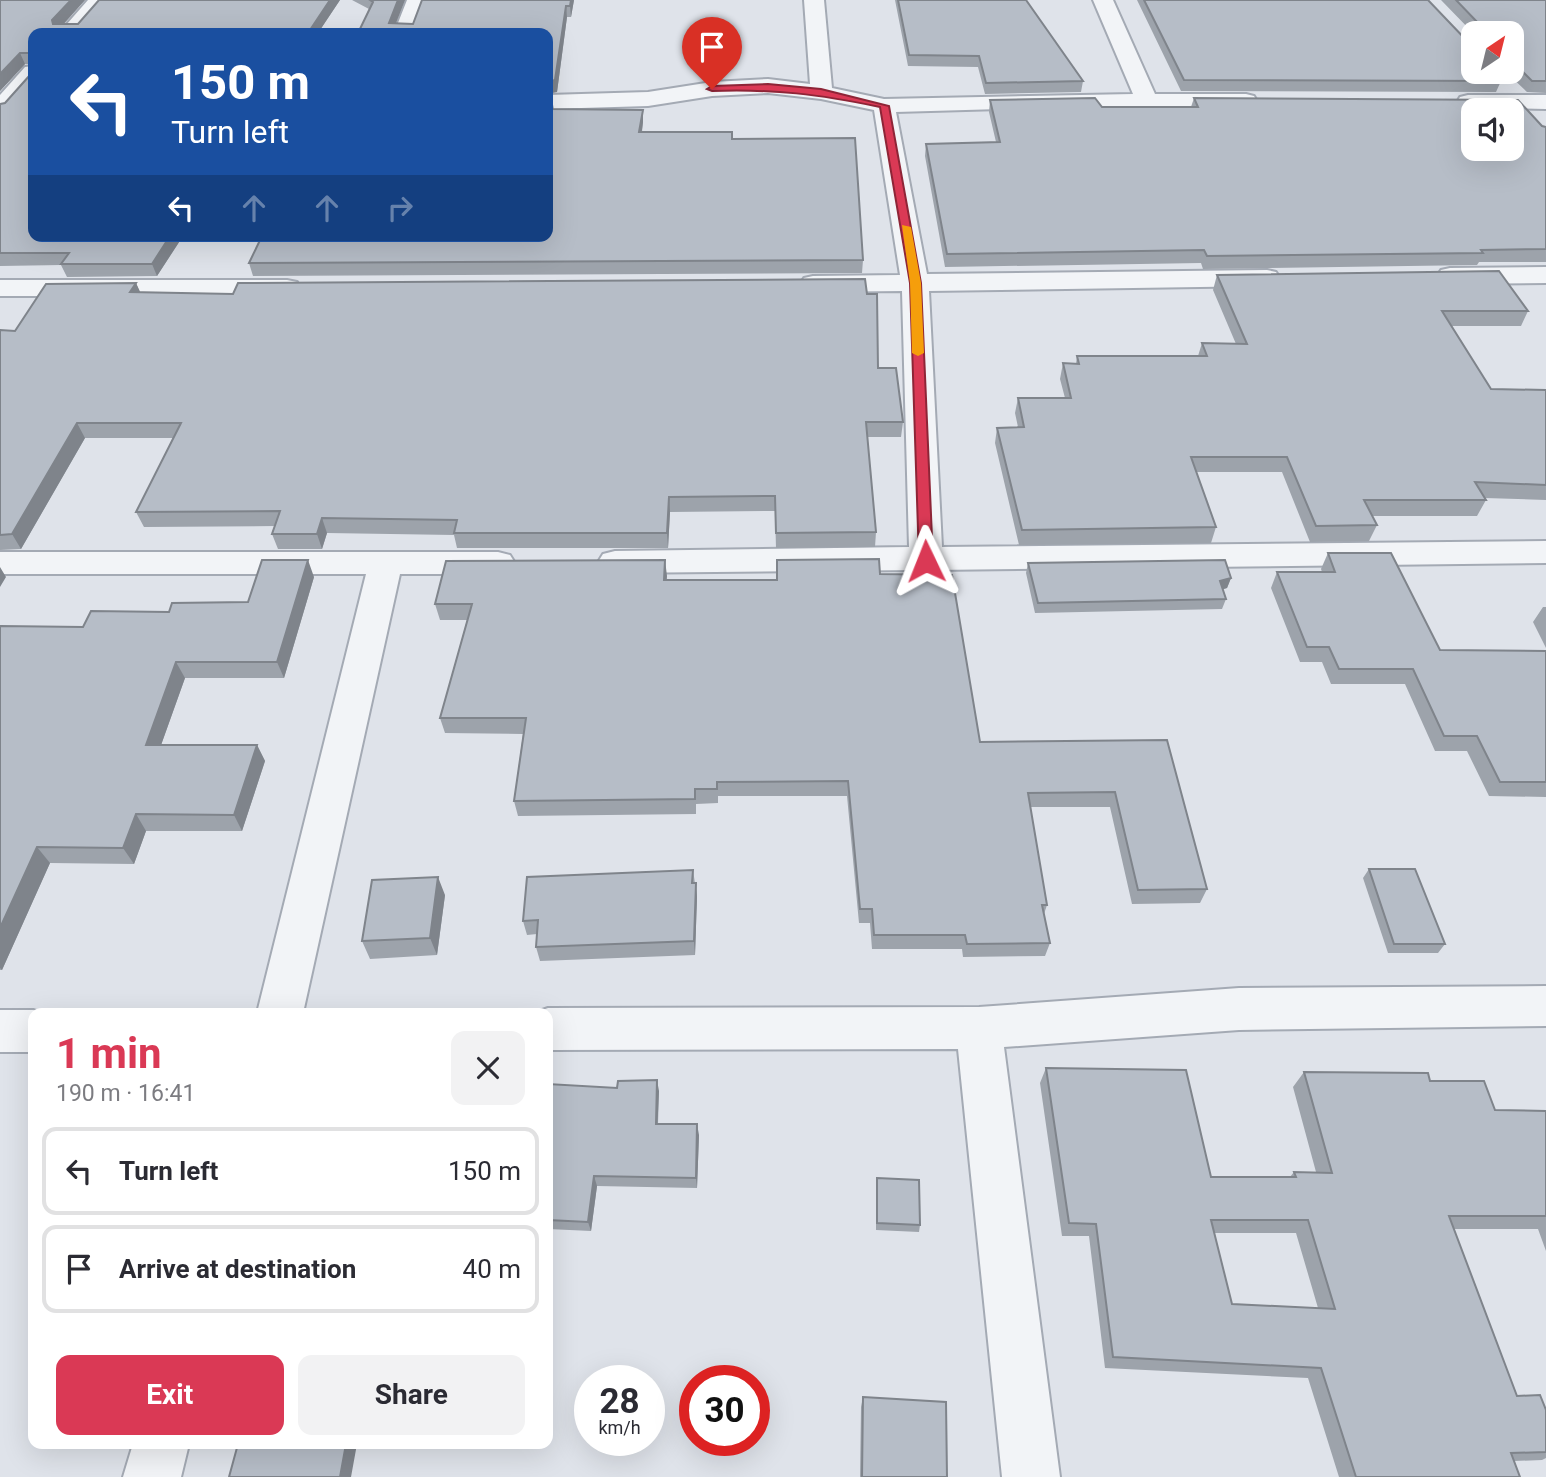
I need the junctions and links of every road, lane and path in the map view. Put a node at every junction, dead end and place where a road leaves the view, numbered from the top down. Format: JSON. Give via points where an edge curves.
{"nodes":[{"id":1,"x":99,"y":0,"type":"edge"},
{"id":2,"x":417,"y":0,"type":"edge"},
{"id":3,"x":814,"y":0,"type":"edge"},
{"id":4,"x":1103,"y":0,"type":"edge"},
{"id":5,"x":73,"y":28,"type":"edge"},
{"id":6,"x":406,"y":28,"type":"edge"},
{"id":7,"x":28,"y":77,"type":"edge"},
{"id":8,"x":1504,"y":84,"type":"edge"},
{"id":9,"x":821,"y":92,"type":"junction"},
{"id":10,"x":1516,"y":98,"type":"edge"},
{"id":11,"x":1147,"y":101,"type":"junction"},
{"id":12,"x":1271,"y":101,"type":"edge"},
{"id":13,"x":553,"y":102,"type":"edge"},
{"id":14,"x":1450,"y":102,"type":"edge"},
{"id":15,"x":1461,"y":102,"type":"edge"},
{"id":16,"x":1524,"y":104,"type":"edge"},
{"id":17,"x":28,"y":105,"type":"edge"},
{"id":18,"x":1,"y":106,"type":"edge"},
{"id":19,"x":884,"y":106,"type":"junction"},
{"id":20,"x":1541,"y":111,"type":"edge"},
{"id":21,"x":1546,"y":275,"type":"edge"},
{"id":22,"x":1423,"y":276,"type":"edge"},
{"id":23,"x":1286,"y":278,"type":"edge"},
{"id":24,"x":915,"y":283,"type":"junction"},
{"id":25,"x":791,"y":284,"type":"edge"},
{"id":26,"x":0,"y":288,"type":"edge"},
{"id":27,"x":308,"y":288,"type":"edge"},
{"id":28,"x":1546,"y":552,"type":"edge"},
{"id":29,"x":926,"y":561,"type":"junction"},
{"id":30,"x":524,"y":562,"type":"edge"},
{"id":31,"x":580,"y":562,"type":"edge"},
{"id":32,"x":0,"y":563,"type":"edge"},
{"id":33,"x":386,"y":563,"type":"junction"},
{"id":34,"x":1546,"y":1006,"type":"edge"},
{"id":35,"x":281,"y":1008,"type":"edge"},
{"id":36,"x":979,"y":1028,"type":"junction"},
{"id":37,"x":553,"y":1029,"type":"edge"},
{"id":38,"x":0,"y":1031,"type":"edge"},
{"id":39,"x":28,"y":1031,"type":"edge"},
{"id":40,"x":160,"y":1449,"type":"edge"},
{"id":41,"x":152,"y":1477,"type":"edge"},
{"id":42,"x":1031,"y":1477,"type":"edge"}],
"edges":[{"from":1,"to":5,"type":"street"},
{"from":2,"to":6,"type":"street"},
{"from":3,"to":9,"type":"street"},
{"from":4,"to":11,"type":"street"},
{"from":7,"to":18,"type":"street"},
{"from":8,"to":10,"type":"street"},
{"from":9,"to":13,"type":"street","via":[[768,86],[648,99]]},
{"from":9,"to":19,"type":"street"},
{"from":11,"to":12,"type":"street"},
{"from":11,"to":19,"type":"street"},
{"from":14,"to":15,"type":"street"},
{"from":16,"to":20,"type":"street"},
{"from":17,"to":18,"type":"street"},
{"from":19,"to":24,"type":"street"},
{"from":21,"to":22,"type":"street"},
{"from":23,"to":24,"type":"street"},
{"from":24,"to":25,"type":"street"},
{"from":24,"to":29,"type":"street"},
{"from":26,"to":27,"type":"street"},
{"from":28,"to":29,"type":"street"},
{"from":29,"to":31,"type":"street"},
{"from":30,"to":33,"type":"street"},
{"from":32,"to":33,"type":"street"},
{"from":33,"to":35,"type":"street"},
{"from":34,"to":36,"type":"street","via":[[1239,1009]]},
{"from":36,"to":37,"type":"street"},
{"from":36,"to":42,"type":"street"},
{"from":38,"to":39,"type":"street"},
{"from":40,"to":41,"type":"street"}]}
